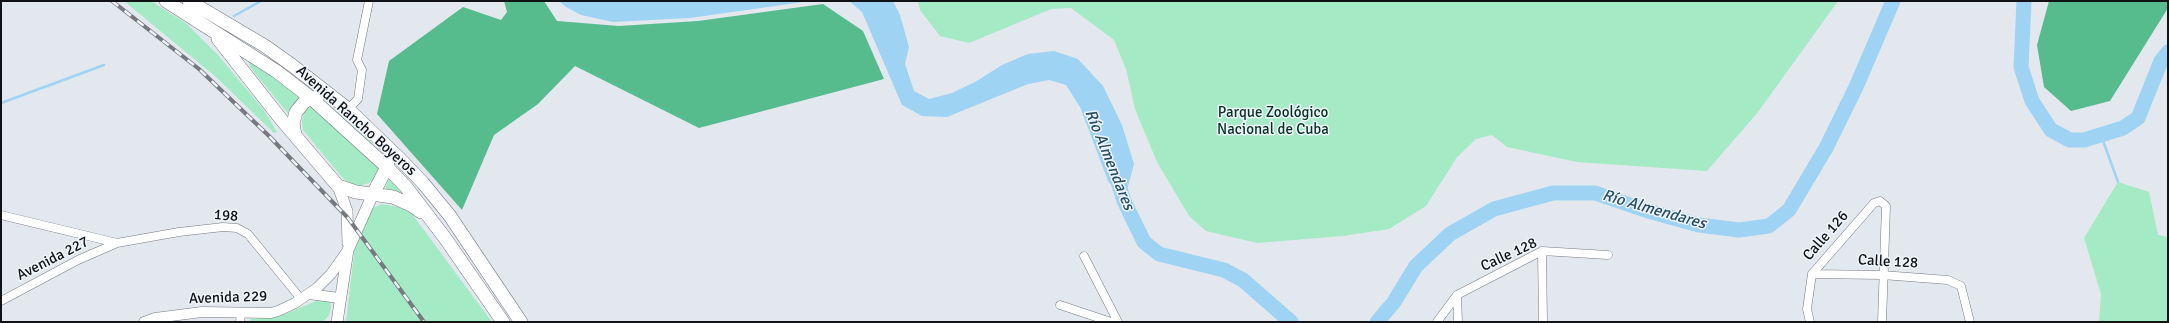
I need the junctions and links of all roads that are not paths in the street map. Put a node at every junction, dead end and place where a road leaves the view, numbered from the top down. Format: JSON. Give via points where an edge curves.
{"nodes":[{"id":1,"x":166,"y":1,"type":"edge"},
{"id":2,"x":189,"y":1,"type":"edge"},
{"id":3,"x":369,"y":1,"type":"edge"},
{"id":4,"x":194,"y":18,"type":"junction"},
{"id":5,"x":310,"y":98,"type":"junction"},
{"id":6,"x":344,"y":106,"type":"junction"},
{"id":7,"x":295,"y":135,"type":"junction"},
{"id":8,"x":386,"y":146,"type":"junction"},
{"id":9,"x":387,"y":167,"type":"junction"},
{"id":10,"x":338,"y":186,"type":"junction"},
{"id":11,"x":373,"y":194,"type":"junction"},
{"id":12,"x":1,"y":215,"type":"edge"},
{"id":13,"x":434,"y":223,"type":"junction"},
{"id":14,"x":117,"y":243,"type":"junction"},
{"id":15,"x":348,"y":250,"type":"junction"},
{"id":16,"x":1542,"y":251,"type":"junction"},
{"id":17,"x":1608,"y":255,"type":"dead end"},
{"id":18,"x":1084,"y":256,"type":"dead end"},
{"id":19,"x":1812,"y":274,"type":"junction"},
{"id":20,"x":1882,"y":275,"type":"junction"},
{"id":21,"x":1457,"y":295,"type":"junction"},
{"id":22,"x":305,"y":297,"type":"junction"},
{"id":23,"x":340,"y":298,"type":"junction"},
{"id":24,"x":1,"y":301,"type":"edge"},
{"id":25,"x":1060,"y":305,"type":"dead end"},
{"id":26,"x":240,"y":318,"type":"edge"},
{"id":27,"x":156,"y":320,"type":"edge"},
{"id":28,"x":335,"y":321,"type":"edge"},
{"id":29,"x":144,"y":322,"type":"edge"},
{"id":30,"x":503,"y":322,"type":"edge"},
{"id":31,"x":521,"y":322,"type":"edge"},
{"id":32,"x":1111,"y":322,"type":"edge"},
{"id":33,"x":1118,"y":322,"type":"edge"},
{"id":34,"x":1437,"y":322,"type":"edge"},
{"id":35,"x":1458,"y":322,"type":"edge"},
{"id":36,"x":1543,"y":322,"type":"edge"},
{"id":37,"x":1810,"y":322,"type":"edge"},
{"id":38,"x":1882,"y":322,"type":"edge"},
{"id":39,"x":1970,"y":322,"type":"edge"}],
"edges":[{"from":1,"to":4,"type":"highway","name":"Avenida Rancho Boyeros"},
{"from":2,"to":6,"type":"highway","name":"Avenida Rancho Boyeros","via":[[265,46]]},
{"from":3,"to":6,"type":"street","via":[[357,60],[362,70],[358,99]]},
{"from":4,"to":5,"type":"highway","name":"Avenida Rancho Boyeros","via":[[253,55]]},
{"from":4,"to":7,"type":"highway","via":[[228,50]]},
{"from":5,"to":6,"type":"highway","via":[[320,96]]},
{"from":5,"to":7,"type":"highway","via":[[296,112],[293,123]]},
{"from":5,"to":9,"type":"highway","name":"Avenida Rancho Boyeros"},
{"from":6,"to":8,"type":"highway","name":"Avenida Rancho Boyeros"},
{"from":7,"to":10,"type":"highway"},
{"from":8,"to":9,"type":"highway"},
{"from":8,"to":31,"type":"highway","name":"Avenida Rancho Boyeros","via":[[441,204]]},
{"from":9,"to":11,"type":"highway"},
{"from":9,"to":13,"type":"highway","name":"Avenida Rancho Boyeros"},
{"from":10,"to":11,"type":"highway"},
{"from":10,"to":15,"type":"main road","via":[[347,211]]},
{"from":11,"to":13,"type":"highway","via":[[387,195],[405,201]]},
{"from":11,"to":15,"type":"main road"},
{"from":12,"to":14,"type":"street"},
{"from":13,"to":30,"type":"highway","name":"Avenida Rancho Boyeros"},
{"from":14,"to":22,"type":"street","name":"198","via":[[179,232],[237,228],[248,234]]},
{"from":14,"to":24,"type":"street","name":"Avenida 227","via":[[78,260]]},
{"from":15,"to":22,"type":"street","name":"Avenida 229","via":[[325,282]]},
{"from":15,"to":23,"type":"main road"},
{"from":16,"to":17,"type":"street","name":"Calle 128"},
{"from":16,"to":21,"type":"street","name":"Calle 128"},
{"from":16,"to":36,"type":"street"},
{"from":18,"to":33,"type":"street"},
{"from":19,"to":20,"type":"street","name":"Calle 128"},
{"from":19,"to":20,"type":"street","name":"Calle 126","via":[[1874,203],[1880,201],[1886,206]]},
{"from":19,"to":37,"type":"street","name":"Calle 126","via":[[1807,309]]},
{"from":20,"to":38,"type":"street"},
{"from":20,"to":39,"type":"street","name":"Calle 128","via":[[1948,280],[1961,286]]},
{"from":21,"to":34,"type":"street","name":"Calle 128"},
{"from":21,"to":35,"type":"street"},
{"from":22,"to":23,"type":"street"},
{"from":22,"to":26,"type":"street","name":"Avenida 229","via":[[271,313]]},
{"from":23,"to":28,"type":"main road"},
{"from":25,"to":32,"type":"street"},
{"from":26,"to":27,"type":"street","name":"Avenida 229","via":[[202,312]]},
{"from":27,"to":29,"type":"street","name":"Avenida 229"}]}
